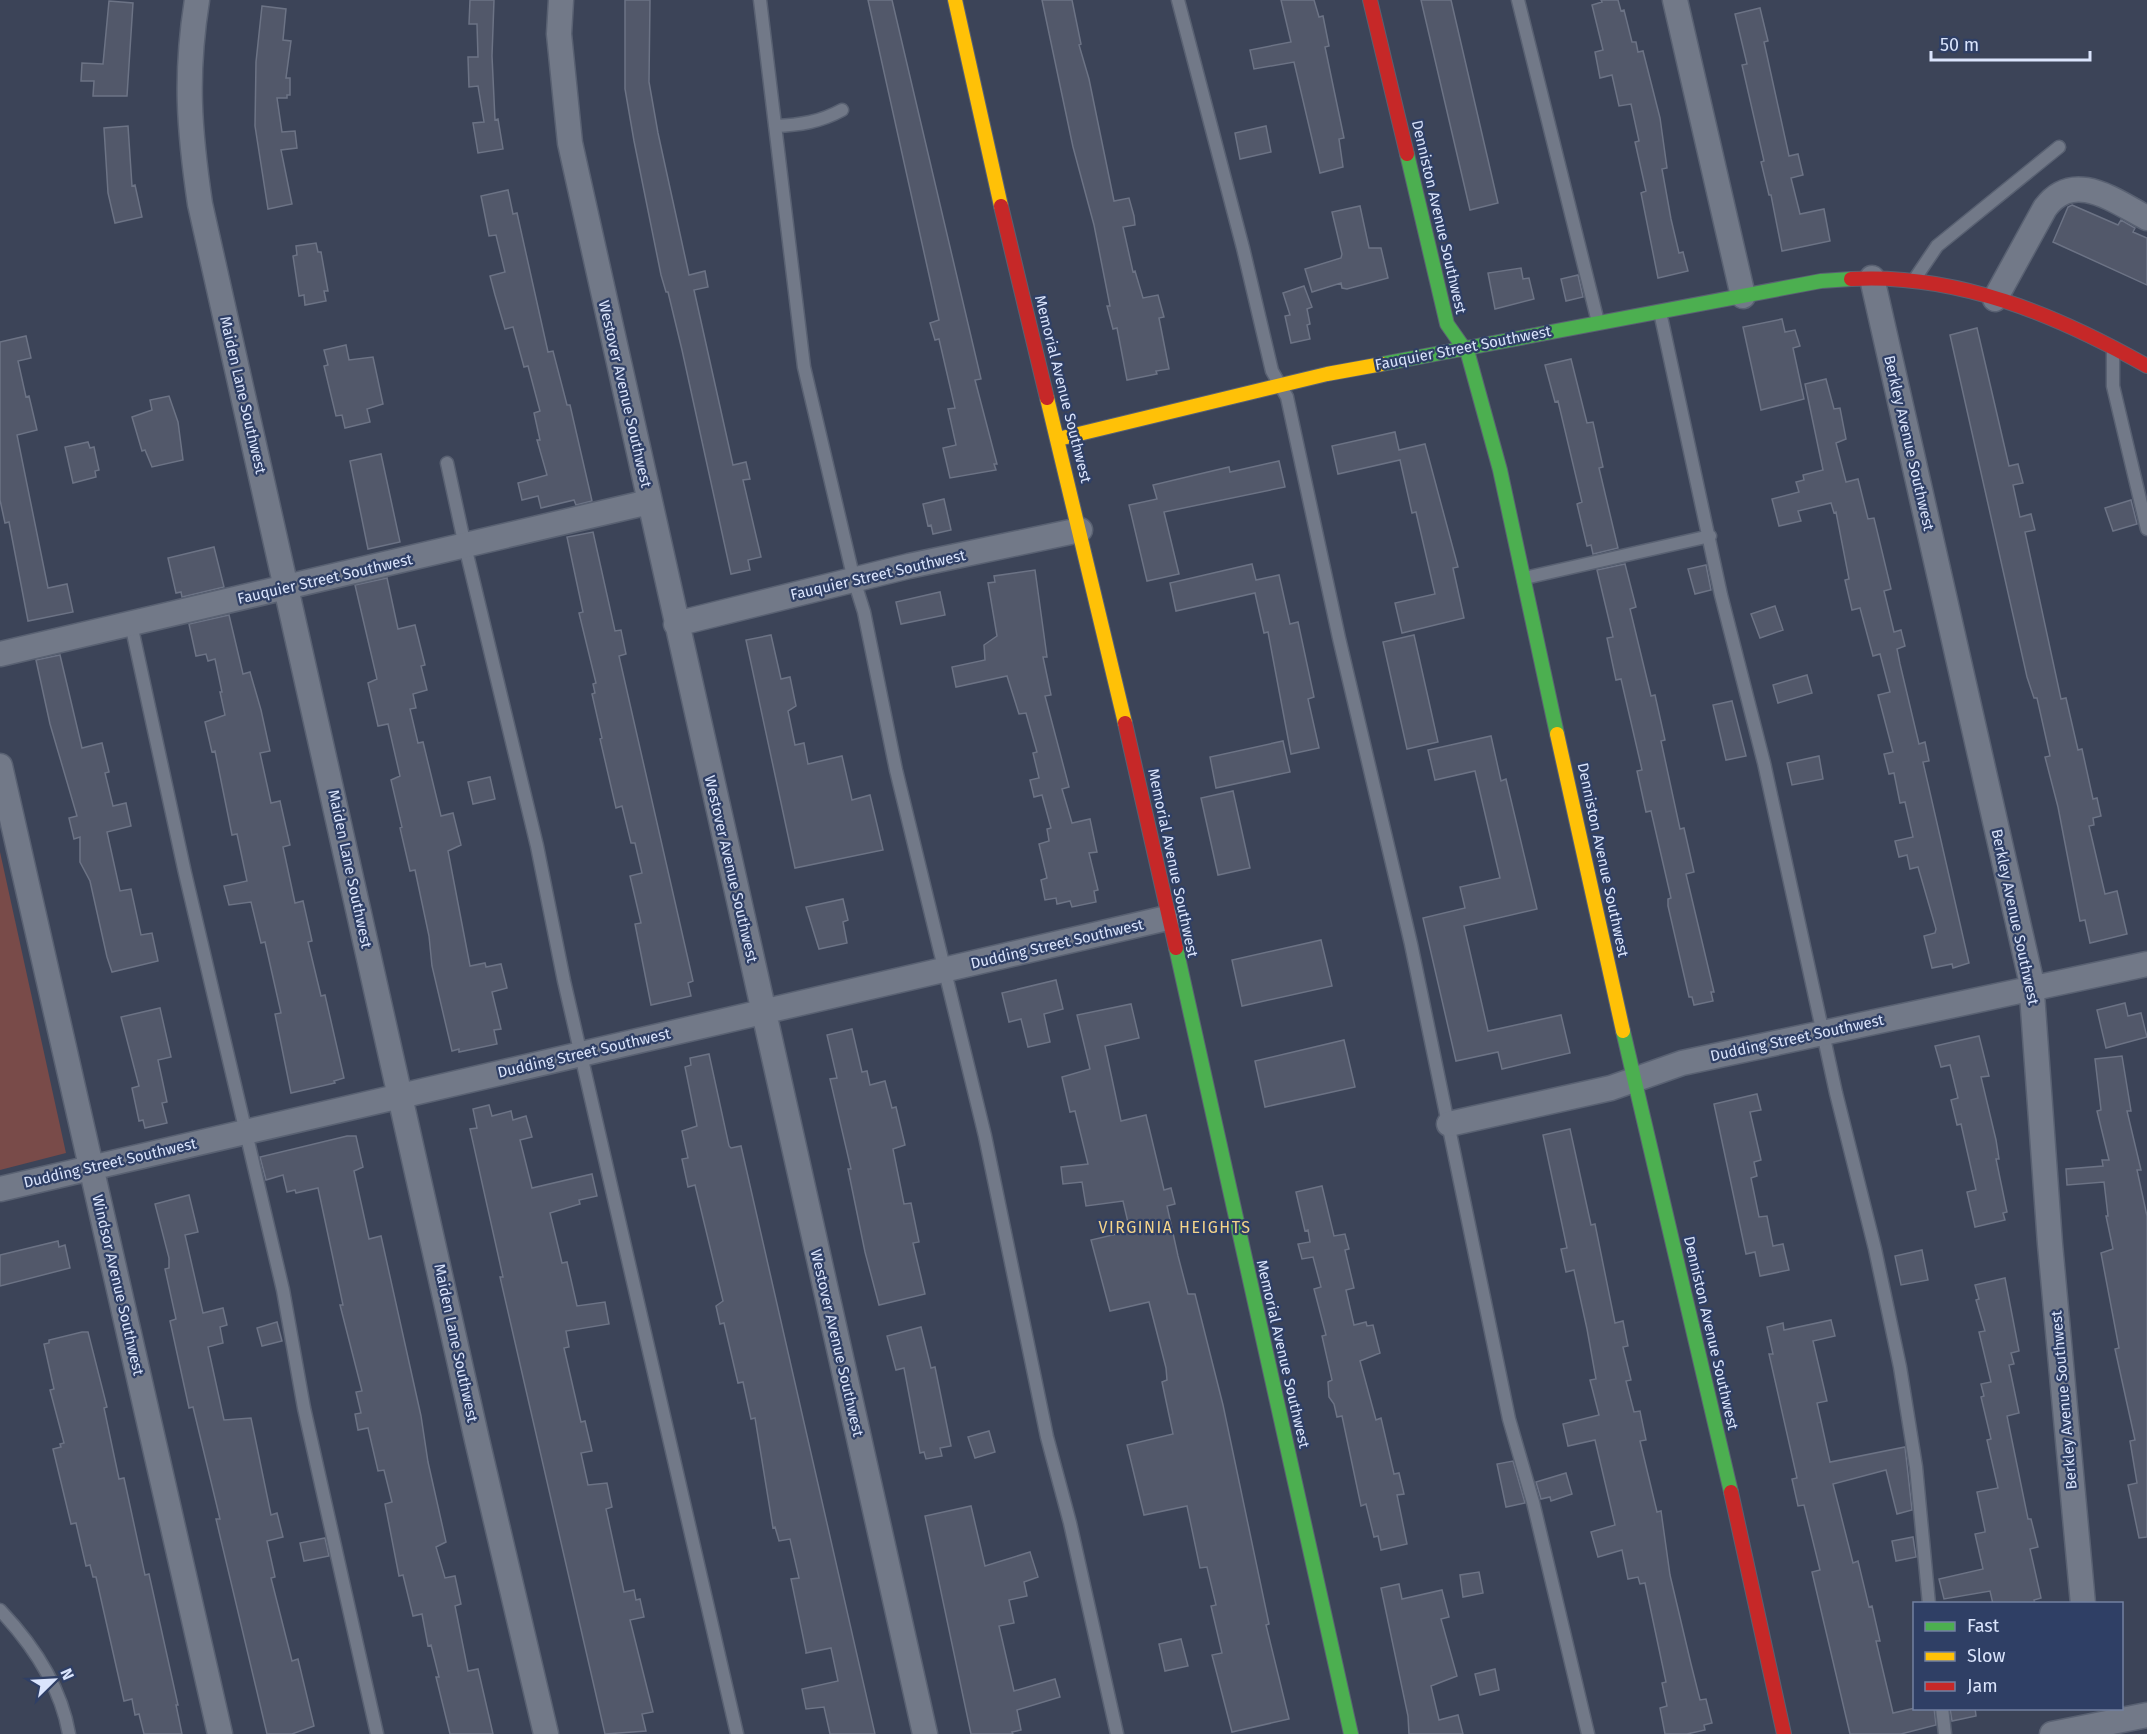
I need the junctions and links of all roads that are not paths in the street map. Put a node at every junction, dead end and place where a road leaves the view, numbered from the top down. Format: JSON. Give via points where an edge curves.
{"nodes":[{"id":1,"x":197,"y":0,"type":"edge"},
{"id":2,"x":561,"y":0,"type":"edge"},
{"id":3,"x":760,"y":0,"type":"edge"},
{"id":4,"x":955,"y":0,"type":"edge"},
{"id":5,"x":1178,"y":0,"type":"edge"},
{"id":6,"x":1370,"y":0,"type":"edge"},
{"id":7,"x":1518,"y":0,"type":"edge"},
{"id":8,"x":1675,"y":0,"type":"edge"},
{"id":9,"x":842,"y":110,"type":"dead end"},
{"id":10,"x":775,"y":126,"type":"junction"},
{"id":11,"x":2059,"y":147,"type":"dead end"},
{"id":12,"x":2147,"y":218,"type":"edge"},
{"id":13,"x":1872,"y":278,"type":"junction"},
{"id":14,"x":1913,"y":281,"type":"junction"},
{"id":15,"x":1743,"y":296,"type":"junction"},
{"id":16,"x":1995,"y":299,"type":"junction"},
{"id":17,"x":1660,"y":311,"type":"junction"},
{"id":18,"x":1598,"y":323,"type":"junction"},
{"id":19,"x":2114,"y":346,"type":"junction"},
{"id":20,"x":1464,"y":348,"type":"junction"},
{"id":21,"x":2147,"y":366,"type":"edge"},
{"id":22,"x":1280,"y":385,"type":"junction"},
{"id":23,"x":1058,"y":439,"type":"junction"},
{"id":24,"x":447,"y":463,"type":"dead end"},
{"id":25,"x":650,"y":502,"type":"junction"},
{"id":26,"x":2147,"y":529,"type":"edge"},
{"id":27,"x":1080,"y":530,"type":"junction"},
{"id":28,"x":1710,"y":536,"type":"junction"},
{"id":29,"x":465,"y":546,"type":"junction"},
{"id":30,"x":1523,"y":578,"type":"junction"},
{"id":31,"x":854,"y":580,"type":"junction"},
{"id":32,"x":285,"y":589,"type":"junction"},
{"id":33,"x":131,"y":624,"type":"junction"},
{"id":34,"x":676,"y":624,"type":"junction"},
{"id":35,"x":0,"y":654,"type":"edge"},
{"id":36,"x":0,"y":766,"type":"edge"},
{"id":37,"x":1167,"y":918,"type":"junction"},
{"id":38,"x":2147,"y":964,"type":"edge"},
{"id":39,"x":945,"y":970,"type":"junction"},
{"id":40,"x":2032,"y":988,"type":"junction"},
{"id":41,"x":762,"y":1011,"type":"junction"},
{"id":42,"x":1823,"y":1031,"type":"junction"},
{"id":43,"x":581,"y":1053,"type":"junction"},
{"id":44,"x":1635,"y":1079,"type":"junction"},
{"id":45,"x":401,"y":1096,"type":"junction"},
{"id":46,"x":1449,"y":1124,"type":"junction"},
{"id":47,"x":246,"y":1131,"type":"junction"},
{"id":48,"x":90,"y":1167,"type":"junction"},
{"id":49,"x":0,"y":1189,"type":"edge"},
{"id":50,"x":1929,"y":1602,"type":"edge"},
{"id":51,"x":2083,"y":1602,"type":"edge"},
{"id":52,"x":0,"y":1610,"type":"edge"},
{"id":53,"x":1942,"y":1710,"type":"edge"},
{"id":54,"x":2147,"y":1714,"type":"edge"},
{"id":55,"x":2096,"y":1722,"type":"edge"},
{"id":56,"x":69,"y":1734,"type":"edge"},
{"id":57,"x":220,"y":1734,"type":"edge"},
{"id":58,"x":376,"y":1734,"type":"edge"},
{"id":59,"x":546,"y":1734,"type":"edge"},
{"id":60,"x":736,"y":1734,"type":"edge"},
{"id":61,"x":925,"y":1734,"type":"edge"},
{"id":62,"x":1117,"y":1734,"type":"edge"},
{"id":63,"x":1351,"y":1734,"type":"edge"},
{"id":64,"x":1588,"y":1734,"type":"edge"},
{"id":65,"x":1784,"y":1734,"type":"edge"},
{"id":66,"x":1946,"y":1734,"type":"edge"},
{"id":67,"x":2052,"y":1734,"type":"edge"}],
"edges":[{"from":1,"to":32,"type":"street","name":"Maiden Lane Southwest","via":[[188,83],[195,171]]},
{"from":2,"to":25,"type":"street","name":"Westover Avenue Southwest","via":[[559,33],[570,143]]},
{"from":3,"to":10,"type":"lane"},
{"from":4,"to":23,"type":"street","name":"Memorial Avenue Southwest"},
{"from":5,"to":22,"type":"lane","via":[[1272,371]]},
{"from":6,"to":20,"type":"street","name":"Denniston Avenue Southwest","via":[[1447,324]]},
{"from":7,"to":18,"type":"lane"},
{"from":8,"to":15,"type":"street"},
{"from":9,"to":10,"type":"lane","via":[[801,125]]},
{"from":10,"to":31,"type":"lane","via":[[804,367]]},
{"from":11,"to":14,"type":"lane","via":[[1937,246]]},
{"from":12,"to":16,"type":"street","via":[[2090,189],[2064,191],[2045,208]]},
{"from":13,"to":14,"type":"street","name":"Fauquier Street Southwest"},
{"from":13,"to":15,"type":"street","name":"Fauquier Street Southwest","via":[[1821,281]]},
{"from":13,"to":40,"type":"street","name":"Berkley Avenue Southwest"},
{"from":14,"to":16,"type":"street","name":"Fauquier Street Southwest"},
{"from":15,"to":17,"type":"street","name":"Fauquier Street Southwest"},
{"from":16,"to":19,"type":"street","name":"Fauquier Street Southwest"},
{"from":17,"to":18,"type":"street","name":"Fauquier Street Southwest"},
{"from":17,"to":28,"type":"lane"},
{"from":18,"to":20,"type":"street","name":"Fauquier Street Southwest"},
{"from":19,"to":21,"type":"street","name":"Fauquier Street Southwest"},
{"from":19,"to":26,"type":"lane","via":[[2113,386]]},
{"from":20,"to":22,"type":"street","name":"Fauquier Street Southwest"},
{"from":20,"to":30,"type":"street","name":"Denniston Avenue Southwest","via":[[1475,374]]},
{"from":22,"to":23,"type":"street","name":"Fauquier Street Southwest"},
{"from":22,"to":46,"type":"lane","via":[[1287,397]]},
{"from":23,"to":27,"type":"street","name":"Memorial Avenue Southwest"},
{"from":24,"to":29,"type":"lane"},
{"from":25,"to":29,"type":"street","name":"Fauquier Street Southwest"},
{"from":25,"to":34,"type":"street","name":"Westover Avenue Southwest"},
{"from":27,"to":31,"type":"street","name":"Fauquier Street Southwest"},
{"from":27,"to":37,"type":"street","name":"Memorial Avenue Southwest"},
{"from":28,"to":30,"type":"lane"},
{"from":28,"to":42,"type":"lane"},
{"from":29,"to":32,"type":"street","name":"Fauquier Street Southwest"},
{"from":29,"to":43,"type":"lane","via":[[537,846]]},
{"from":30,"to":44,"type":"street","name":"Denniston Avenue Southwest"},
{"from":31,"to":34,"type":"street","name":"Fauquier Street Southwest"},
{"from":31,"to":39,"type":"lane"},
{"from":32,"to":33,"type":"street","name":"Fauquier Street Southwest"},
{"from":32,"to":45,"type":"street","name":"Maiden Lane Southwest"},
{"from":33,"to":35,"type":"street","name":"Fauquier Street Southwest"},
{"from":33,"to":47,"type":"lane"},
{"from":34,"to":41,"type":"street","name":"Westover Avenue Southwest"},
{"from":36,"to":48,"type":"street","name":"Windsor Avenue Southwest"},
{"from":37,"to":39,"type":"street","name":"Dudding Street Southwest"},
{"from":37,"to":63,"type":"street","name":"Memorial Avenue Southwest"},
{"from":38,"to":40,"type":"street","name":"Dudding Street Southwest"},
{"from":39,"to":41,"type":"street","name":"Dudding Street Southwest"},
{"from":39,"to":62,"type":"lane","via":[[985,1136],[1047,1437]]},
{"from":40,"to":42,"type":"street","name":"Dudding Street Southwest"},
{"from":40,"to":51,"type":"street","name":"Berkley Avenue Southwest","via":[[2050,1244]]},
{"from":41,"to":43,"type":"street","name":"Dudding Street Southwest"},
{"from":41,"to":61,"type":"street","name":"Westover Avenue Southwest"},
{"from":42,"to":44,"type":"street","name":"Dudding Street Southwest","via":[[1682,1063]]},
{"from":42,"to":50,"type":"lane","via":[[1900,1367],[1916,1467]]},
{"from":43,"to":45,"type":"street","name":"Dudding Street Southwest"},
{"from":43,"to":60,"type":"lane"},
{"from":44,"to":46,"type":"street","name":"Dudding Street Southwest","via":[[1611,1088]]},
{"from":44,"to":65,"type":"street","name":"Denniston Avenue Southwest"},
{"from":45,"to":47,"type":"street","name":"Dudding Street Southwest"},
{"from":45,"to":59,"type":"street","name":"Maiden Lane Southwest"},
{"from":46,"to":64,"type":"lane","via":[[1509,1419],[1533,1502]]},
{"from":47,"to":48,"type":"street","name":"Dudding Street Southwest"},
{"from":47,"to":58,"type":"lane"},
{"from":48,"to":49,"type":"street","name":"Dudding Street Southwest"},
{"from":48,"to":57,"type":"street","name":"Windsor Avenue Southwest"},
{"from":52,"to":56,"type":"lane","via":[[39,1660],[60,1698]]},
{"from":53,"to":66,"type":"lane"},
{"from":54,"to":55,"type":"street"},
{"from":55,"to":67,"type":"street"}]}
